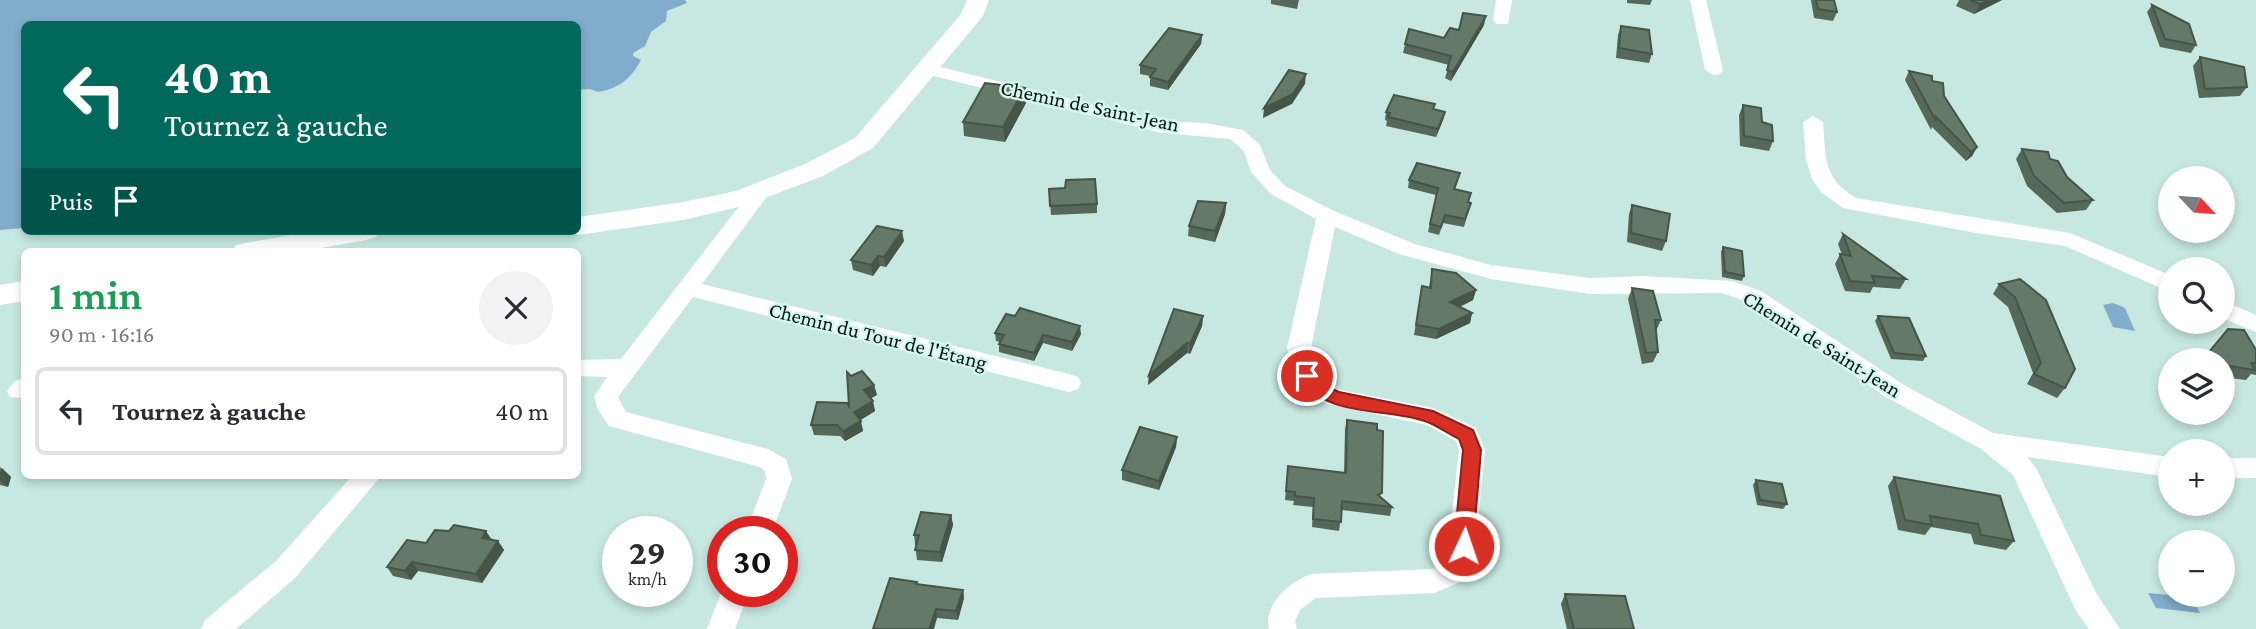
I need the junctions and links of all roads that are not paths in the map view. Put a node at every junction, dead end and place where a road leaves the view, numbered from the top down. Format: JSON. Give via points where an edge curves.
{"nodes":[{"id":1,"x":978,"y":0,"type":"edge"},
{"id":2,"x":1504,"y":0,"type":"edge"},
{"id":3,"x":1698,"y":0,"type":"edge"},
{"id":4,"x":1502,"y":20,"type":"dead end"},
{"id":5,"x":928,"y":69,"type":"junction"},
{"id":6,"x":1714,"y":70,"type":"dead end"},
{"id":7,"x":1813,"y":122,"type":"dead end"},
{"id":8,"x":761,"y":191,"type":"junction"},
{"id":9,"x":1327,"y":216,"type":"junction"},
{"id":10,"x":581,"y":226,"type":"edge"},
{"id":11,"x":343,"y":235,"type":"edge"},
{"id":12,"x":269,"y":248,"type":"edge"},
{"id":13,"x":2158,"y":279,"type":"edge"},
{"id":14,"x":687,"y":288,"type":"junction"},
{"id":15,"x":21,"y":292,"type":"edge"},
{"id":16,"x":0,"y":295,"type":"edge"},
{"id":17,"x":2235,"y":314,"type":"edge"},
{"id":18,"x":2256,"y":324,"type":"edge"},
{"id":19,"x":626,"y":368,"type":"junction"},
{"id":20,"x":581,"y":369,"type":"edge"},
{"id":21,"x":1069,"y":383,"type":"dead end"},
{"id":22,"x":1988,"y":442,"type":"junction"},
{"id":23,"x":2158,"y":465,"type":"edge"},
{"id":24,"x":2235,"y":468,"type":"edge"},
{"id":25,"x":2256,"y":468,"type":"edge"},
{"id":26,"x":365,"y":479,"type":"edge"},
{"id":27,"x":765,"y":516,"type":"edge"},
{"id":28,"x":730,"y":607,"type":"edge"},
{"id":29,"x":215,"y":629,"type":"edge"},
{"id":30,"x":721,"y":629,"type":"edge"},
{"id":31,"x":1283,"y":629,"type":"edge"},
{"id":32,"x":2106,"y":629,"type":"edge"}],
"edges":[{"from":1,"to":5,"type":"street","via":[[971,16]]},
{"from":2,"to":4,"type":"street"},
{"from":3,"to":6,"type":"street"},
{"from":5,"to":8,"type":"street","via":[[864,143]]},
{"from":5,"to":9,"type":"street","name":"Chemin de Saint-Jean","via":[[1162,127],[1236,134],[1253,149],[1261,172],[1278,190]]},
{"from":7,"to":13,"type":"street","via":[[1820,181],[1850,203],[2070,240]]},
{"from":8,"to":10,"type":"street","via":[[683,211]]},
{"from":8,"to":14,"type":"street"},
{"from":9,"to":22,"type":"street","name":"Chemin de Saint-Jean","via":[[1407,249],[1491,272],[1590,286],[1724,286],[1753,296],[1895,391]]},
{"from":9,"to":31,"type":"street","via":[[1299,348],[1307,376],[1320,391],[1337,398],[1433,417],[1466,435],[1472,450],[1464,546],[1460,562],[1434,581],[1311,586],[1289,602]]},
{"from":11,"to":12,"type":"street"},
{"from":14,"to":19,"type":"street"},
{"from":14,"to":21,"type":"street","name":"Chemin du Tour de l'Étang"},
{"from":15,"to":16,"type":"street"},
{"from":17,"to":18,"type":"street"},
{"from":19,"to":20,"type":"street"},
{"from":19,"to":27,"type":"street","via":[[606,396],[618,419],[768,459],[777,466],[779,479]]},
{"from":22,"to":23,"type":"street","name":"Chemin de Saint-Jean"},
{"from":22,"to":32,"type":"street","via":[[2023,468],[2086,602]]},
{"from":24,"to":25,"type":"street"},
{"from":26,"to":29,"type":"street","via":[[286,569]]},
{"from":28,"to":30,"type":"street"}]}
